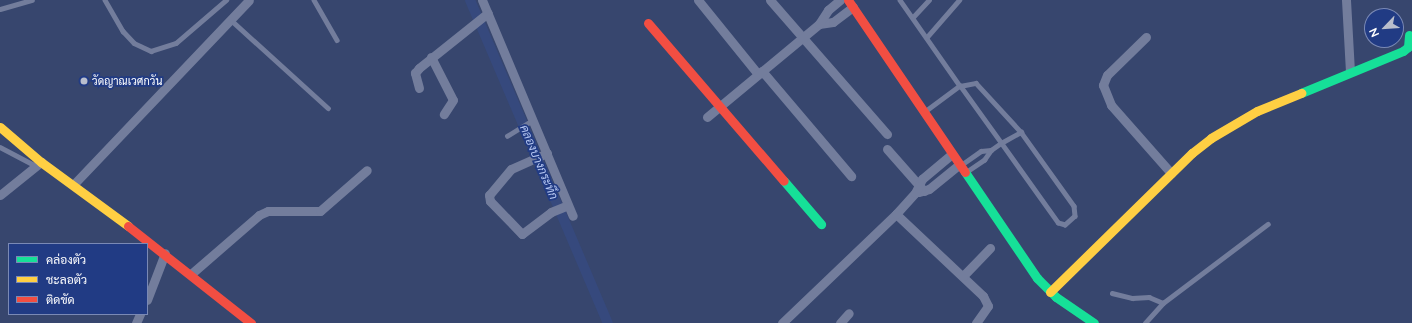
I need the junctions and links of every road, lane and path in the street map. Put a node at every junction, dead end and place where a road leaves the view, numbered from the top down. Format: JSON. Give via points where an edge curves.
{"nodes":[{"id":1,"x":32,"y":0,"type":"edge"},
{"id":2,"x":105,"y":0,"type":"edge"},
{"id":3,"x":226,"y":0,"type":"edge"},
{"id":4,"x":249,"y":0,"type":"edge"},
{"id":5,"x":314,"y":0,"type":"edge"},
{"id":6,"x":482,"y":0,"type":"edge"},
{"id":7,"x":698,"y":0,"type":"edge"},
{"id":8,"x":770,"y":0,"type":"edge"},
{"id":9,"x":840,"y":0,"type":"edge"},
{"id":10,"x":900,"y":0,"type":"edge"},
{"id":11,"x":929,"y":0,"type":"edge"},
{"id":12,"x":959,"y":0,"type":"edge"},
{"id":13,"x":1346,"y":0,"type":"edge"},
{"id":14,"x":851,"y":4,"type":"edge"},
{"id":15,"x":0,"y":9,"type":"edge"},
{"id":16,"x":484,"y":15,"type":"junction"},
{"id":17,"x":913,"y":17,"type":"junction"},
{"id":18,"x":231,"y":20,"type":"junction"},
{"id":19,"x":648,"y":23,"type":"dead end"},
{"id":20,"x":819,"y":24,"type":"junction"},
{"id":21,"x":1409,"y":35,"type":"dead end"},
{"id":22,"x":926,"y":37,"type":"junction"},
{"id":23,"x":1146,"y":37,"type":"dead end"},
{"id":24,"x":802,"y":38,"type":"junction"},
{"id":25,"x":337,"y":40,"type":"dead end"},
{"id":26,"x":431,"y":57,"type":"junction"},
{"id":27,"x":1350,"y":72,"type":"junction"},
{"id":28,"x":760,"y":73,"type":"junction"},
{"id":29,"x":960,"y":86,"type":"junction"},
{"id":30,"x":420,"y":88,"type":"dead end"},
{"id":31,"x":720,"y":106,"type":"junction"},
{"id":32,"x":328,"y":108,"type":"dead end"},
{"id":33,"x":924,"y":113,"type":"junction"},
{"id":34,"x":444,"y":114,"type":"dead end"},
{"id":35,"x":707,"y":117,"type":"dead end"},
{"id":36,"x":531,"y":122,"type":"junction"},
{"id":37,"x":0,"y":127,"type":"edge"},
{"id":38,"x":1021,"y":132,"type":"junction"},
{"id":39,"x":887,"y":134,"type":"dead end"},
{"id":40,"x":507,"y":136,"type":"dead end"},
{"id":41,"x":1001,"y":143,"type":"junction"},
{"id":42,"x":0,"y":147,"type":"edge"},
{"id":43,"x":887,"y":149,"type":"dead end"},
{"id":44,"x":991,"y":150,"type":"junction"},
{"id":45,"x":545,"y":154,"type":"junction"},
{"id":46,"x":952,"y":154,"type":"junction"},
{"id":47,"x":39,"y":164,"type":"junction"},
{"id":48,"x":961,"y":168,"type":"junction"},
{"id":49,"x":367,"y":170,"type":"dead end"},
{"id":50,"x":1171,"y":173,"type":"junction"},
{"id":51,"x":851,"y":176,"type":"dead end"},
{"id":52,"x":73,"y":185,"type":"junction"},
{"id":53,"x":919,"y":190,"type":"junction"},
{"id":54,"x":0,"y":195,"type":"edge"},
{"id":55,"x":567,"y":206,"type":"junction"},
{"id":56,"x":896,"y":214,"type":"junction"},
{"id":57,"x":573,"y":216,"type":"dead end"},
{"id":58,"x":821,"y":224,"type":"dead end"},
{"id":59,"x":1268,"y":224,"type":"dead end"},
{"id":60,"x":990,"y":248,"type":"dead end"},
{"id":61,"x":165,"y":253,"type":"junction"},
{"id":62,"x":191,"y":274,"type":"junction"},
{"id":63,"x":962,"y":276,"type":"junction"},
{"id":64,"x":1050,"y":292,"type":"junction"},
{"id":65,"x":1112,"y":293,"type":"dead end"},
{"id":66,"x":148,"y":297,"type":"edge"},
{"id":67,"x":1163,"y":304,"type":"junction"},
{"id":68,"x":849,"y":313,"type":"dead end"},
{"id":69,"x":785,"y":322,"type":"edge"},
{"id":70,"x":251,"y":323,"type":"edge"},
{"id":71,"x":840,"y":323,"type":"edge"},
{"id":72,"x":976,"y":323,"type":"edge"},
{"id":73,"x":1094,"y":323,"type":"edge"},
{"id":74,"x":1145,"y":323,"type":"edge"}],
"edges":[{"from":1,"to":15,"type":"lane"},
{"from":2,"to":3,"type":"lane","via":[[123,31],[134,43],[151,51],[176,43]]},
{"from":4,"to":18,"type":"street"},
{"from":5,"to":25,"type":"lane"},
{"from":6,"to":16,"type":"street"},
{"from":7,"to":28,"type":"street"},
{"from":8,"to":24,"type":"street"},
{"from":9,"to":20,"type":"street","via":[[828,10]]},
{"from":10,"to":17,"type":"lane"},
{"from":11,"to":17,"type":"lane"},
{"from":12,"to":22,"type":"lane"},
{"from":13,"to":27,"type":"street"},
{"from":14,"to":20,"type":"street","via":[[833,22]]},
{"from":14,"to":33,"type":"street"},
{"from":16,"to":26,"type":"street"},
{"from":16,"to":36,"type":"street"},
{"from":17,"to":22,"type":"lane"},
{"from":18,"to":32,"type":"lane"},
{"from":18,"to":52,"type":"street"},
{"from":19,"to":31,"type":"street"},
{"from":20,"to":24,"type":"street"},
{"from":21,"to":27,"type":"street","via":[[1408,47],[1403,51]]},
{"from":22,"to":29,"type":"lane"},
{"from":23,"to":50,"type":"street","via":[[1107,74],[1103,85],[1111,105]]},
{"from":24,"to":28,"type":"street"},
{"from":24,"to":39,"type":"street"},
{"from":26,"to":30,"type":"street","via":[[415,73]]},
{"from":26,"to":34,"type":"street","via":[[453,100]]},
{"from":27,"to":50,"type":"street","via":[[1233,123],[1192,153]]},
{"from":28,"to":31,"type":"street"},
{"from":28,"to":51,"type":"street"},
{"from":29,"to":33,"type":"lane"},
{"from":29,"to":38,"type":"lane","via":[[976,82]]},
{"from":29,"to":41,"type":"lane"},
{"from":31,"to":35,"type":"street"},
{"from":31,"to":58,"type":"street"},
{"from":33,"to":46,"type":"street"},
{"from":36,"to":40,"type":"lane"},
{"from":36,"to":45,"type":"street"},
{"from":37,"to":47,"type":"street"},
{"from":38,"to":41,"type":"lane"},
{"from":38,"to":41,"type":"lane","via":[[1074,206],[1075,216],[1065,225],[1058,223]]},
{"from":41,"to":44,"type":"lane"},
{"from":42,"to":47,"type":"lane"},
{"from":43,"to":53,"type":"street"},
{"from":44,"to":48,"type":"lane","via":[[981,151]]},
{"from":44,"to":48,"type":"lane","via":[[984,160]]},
{"from":45,"to":55,"type":"street"},
{"from":45,"to":55,"type":"street","via":[[511,169],[489,195],[490,201],[522,234],[551,212]]},
{"from":46,"to":48,"type":"street"},
{"from":46,"to":53,"type":"street"},
{"from":47,"to":52,"type":"street"},
{"from":47,"to":54,"type":"street"},
{"from":48,"to":53,"type":"street"},
{"from":48,"to":64,"type":"street","via":[[1021,257]]},
{"from":49,"to":62,"type":"street","via":[[320,211],[268,211],[259,215]]},
{"from":50,"to":64,"type":"street"},
{"from":52,"to":61,"type":"street"},
{"from":53,"to":56,"type":"street"},
{"from":55,"to":57,"type":"street"},
{"from":56,"to":63,"type":"street"},
{"from":56,"to":69,"type":"street"},
{"from":59,"to":67,"type":"lane"},
{"from":60,"to":63,"type":"street"},
{"from":61,"to":62,"type":"street"},
{"from":61,"to":66,"type":"street"},
{"from":62,"to":70,"type":"street"},
{"from":63,"to":72,"type":"street","via":[[988,302],[986,312]]},
{"from":64,"to":73,"type":"street"},
{"from":65,"to":67,"type":"lane","via":[[1132,298],[1149,297]]},
{"from":67,"to":74,"type":"lane"},
{"from":68,"to":71,"type":"street"}]}
